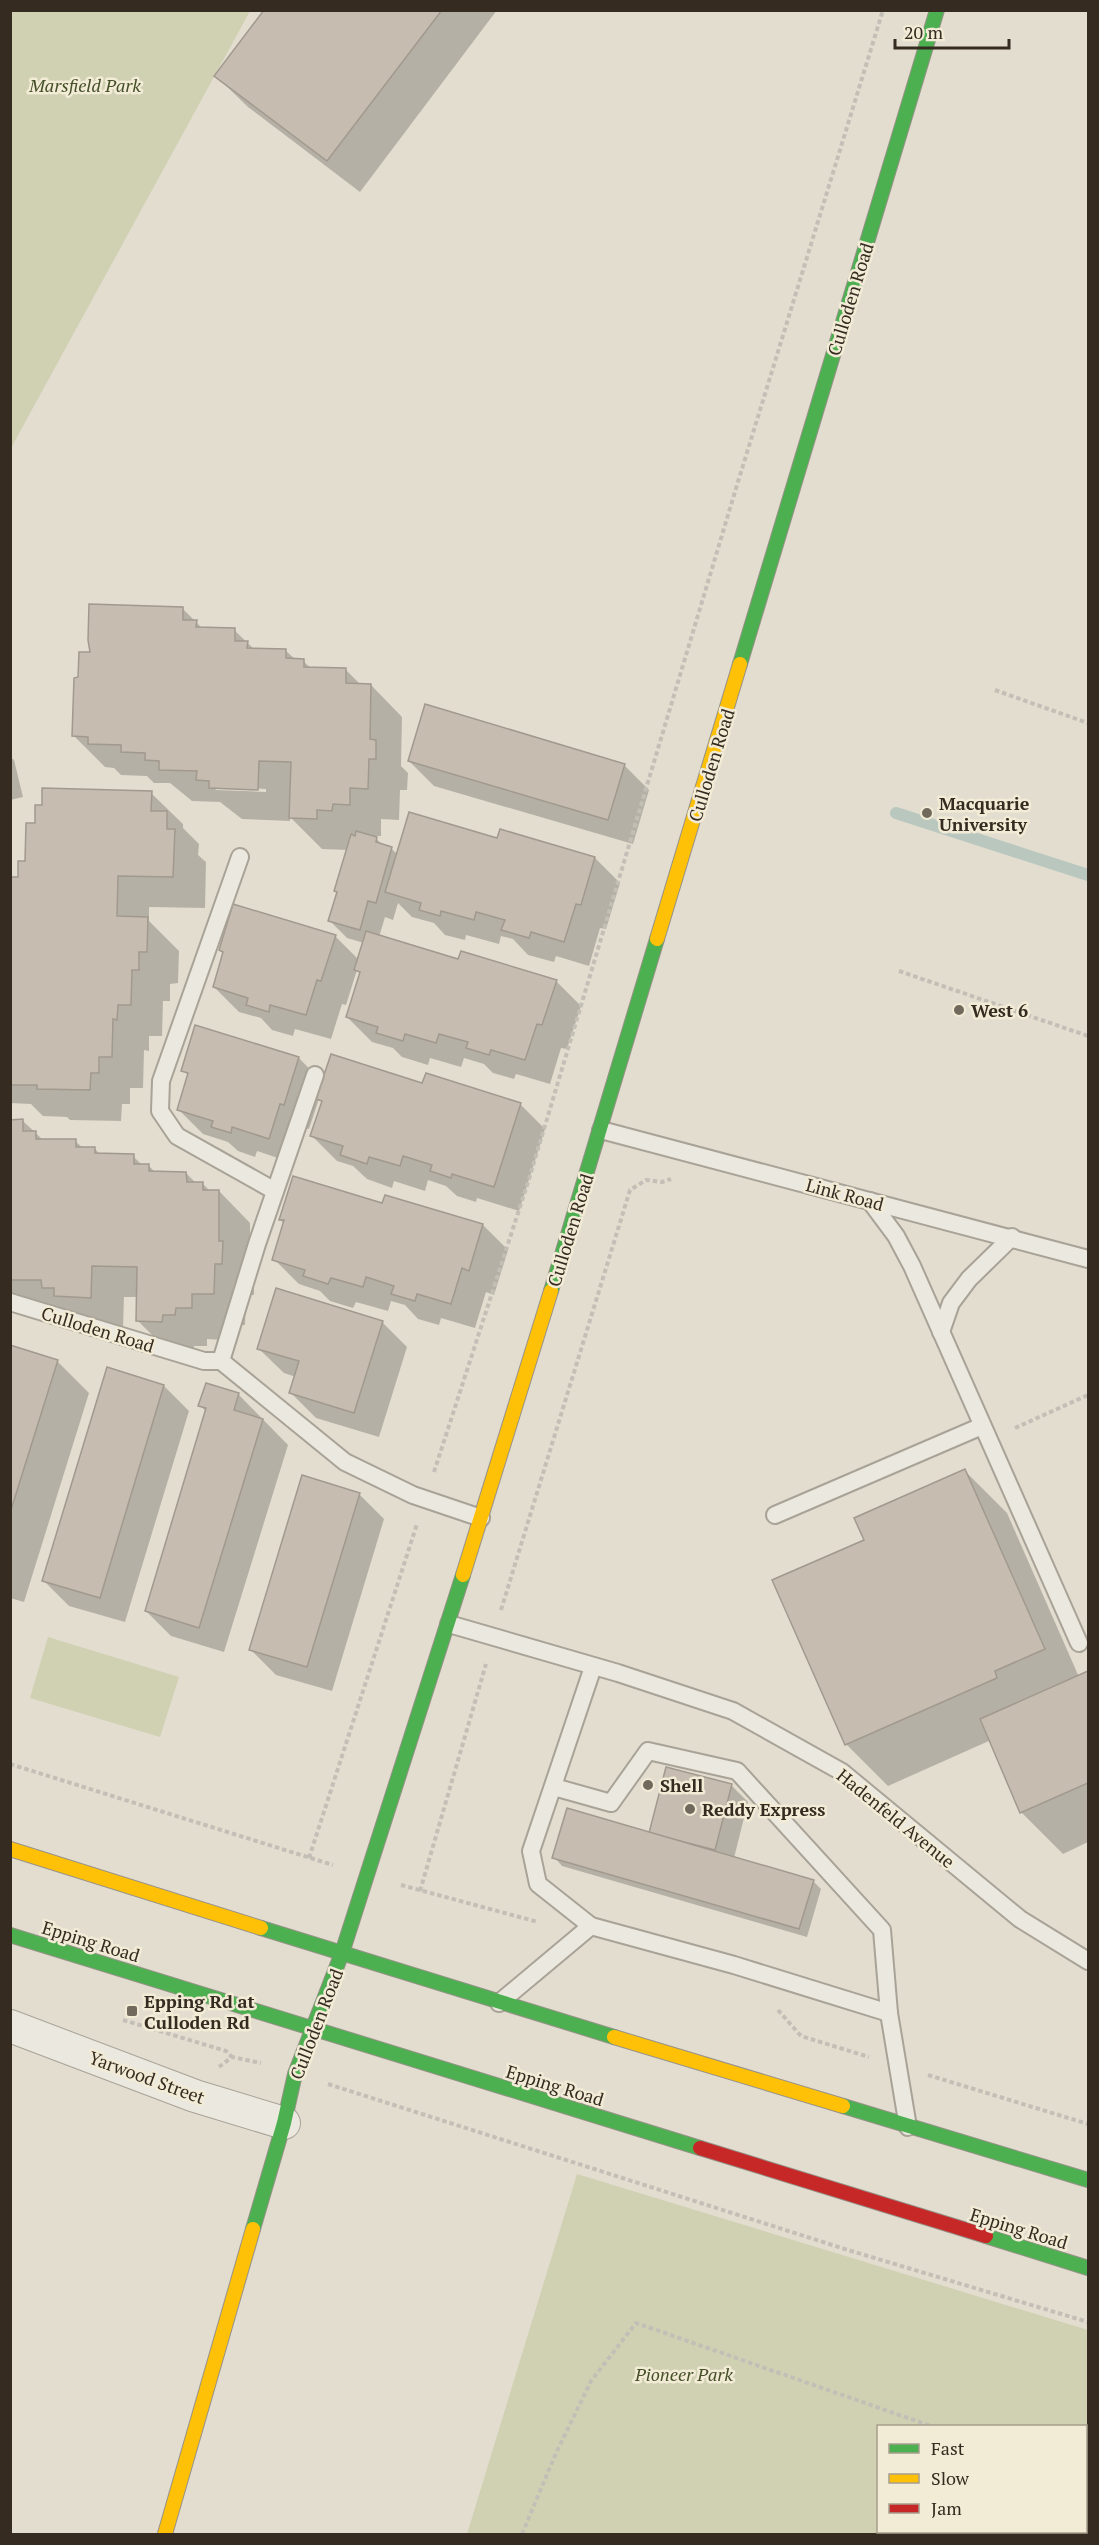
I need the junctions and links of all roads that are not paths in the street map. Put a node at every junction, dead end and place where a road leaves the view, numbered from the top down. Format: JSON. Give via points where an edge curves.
{"nodes":[{"id":1,"x":937,"y":10,"type":"edge"},
{"id":2,"x":240,"y":857,"type":"dead end"},
{"id":3,"x":315,"y":1075,"type":"dead end"},
{"id":4,"x":601,"y":1130,"type":"junction"},
{"id":5,"x":275,"y":1191,"type":"junction"},
{"id":6,"x":870,"y":1201,"type":"junction"},
{"id":7,"x":1012,"y":1237,"type":"junction"},
{"id":8,"x":1089,"y":1259,"type":"edge"},
{"id":9,"x":10,"y":1302,"type":"edge"},
{"id":10,"x":941,"y":1332,"type":"junction"},
{"id":11,"x":221,"y":1361,"type":"junction"},
{"id":12,"x":985,"y":1433,"type":"junction"},
{"id":13,"x":775,"y":1515,"type":"dead end"},
{"id":14,"x":481,"y":1518,"type":"junction"},
{"id":15,"x":449,"y":1624,"type":"junction"},
{"id":16,"x":1079,"y":1643,"type":"dead end"},
{"id":17,"x":593,"y":1667,"type":"junction"},
{"id":18,"x":554,"y":1787,"type":"junction"},
{"id":19,"x":10,"y":1849,"type":"edge"},
{"id":20,"x":591,"y":1926,"type":"junction"},
{"id":21,"x":10,"y":1935,"type":"edge"},
{"id":22,"x":342,"y":1953,"type":"junction"},
{"id":23,"x":1089,"y":1961,"type":"edge"},
{"id":24,"x":499,"y":2003,"type":"junction"},
{"id":25,"x":889,"y":2013,"type":"junction"},
{"id":26,"x":10,"y":2026,"type":"edge"},
{"id":27,"x":313,"y":2028,"type":"junction"},
{"id":28,"x":284,"y":2123,"type":"junction"},
{"id":29,"x":908,"y":2127,"type":"junction"},
{"id":30,"x":1089,"y":2180,"type":"edge"},
{"id":31,"x":1089,"y":2268,"type":"edge"},
{"id":32,"x":165,"y":2535,"type":"edge"}],
"edges":[{"from":1,"to":4,"type":"street","name":"Culloden Road"},
{"from":2,"to":5,"type":"lane","via":[[160,1081],[160,1111],[177,1136]]},
{"from":3,"to":5,"type":"lane"},
{"from":4,"to":6,"type":"lane","name":"Link Road"},
{"from":4,"to":14,"type":"street","name":"Culloden Road"},
{"from":5,"to":11,"type":"lane"},
{"from":6,"to":7,"type":"lane","name":"Link Road"},
{"from":6,"to":10,"type":"lane","via":[[896,1236]]},
{"from":7,"to":8,"type":"lane","name":"Link Road"},
{"from":7,"to":10,"type":"lane","via":[[969,1279],[951,1303]]},
{"from":9,"to":11,"type":"lane","name":"Culloden Road","via":[[204,1361]]},
{"from":10,"to":12,"type":"lane"},
{"from":11,"to":14,"type":"lane","via":[[345,1462]]},
{"from":12,"to":13,"type":"lane"},
{"from":12,"to":16,"type":"lane"},
{"from":14,"to":15,"type":"street","name":"Culloden Road"},
{"from":15,"to":17,"type":"lane","name":"Hadenfeld Avenue"},
{"from":15,"to":22,"type":"street","name":"Culloden Road"},
{"from":17,"to":18,"type":"lane"},
{"from":17,"to":23,"type":"lane","name":"Hadenfeld Avenue","via":[[734,1711],[842,1772],[1020,1919]]},
{"from":18,"to":20,"type":"lane","via":[[531,1851],[538,1884]]},
{"from":18,"to":25,"type":"lane","via":[[611,1803],[648,1751],[737,1772],[882,1930]]},
{"from":19,"to":22,"type":"street"},
{"from":20,"to":24,"type":"lane"},
{"from":20,"to":25,"type":"lane"},
{"from":21,"to":27,"type":"street","name":"Epping Road"},
{"from":22,"to":24,"type":"street"},
{"from":22,"to":27,"type":"street","name":"Culloden Road"},
{"from":24,"to":29,"type":"street"},
{"from":25,"to":29,"type":"lane"},
{"from":26,"to":28,"type":"street","name":"Yarwood Street","via":[[195,2096]]},
{"from":27,"to":28,"type":"street","name":"Culloden Road","via":[[295,2074]]},
{"from":27,"to":31,"type":"street","name":"Epping Road"},
{"from":28,"to":32,"type":"street","name":"Culloden Road"},
{"from":29,"to":30,"type":"street"}]}
